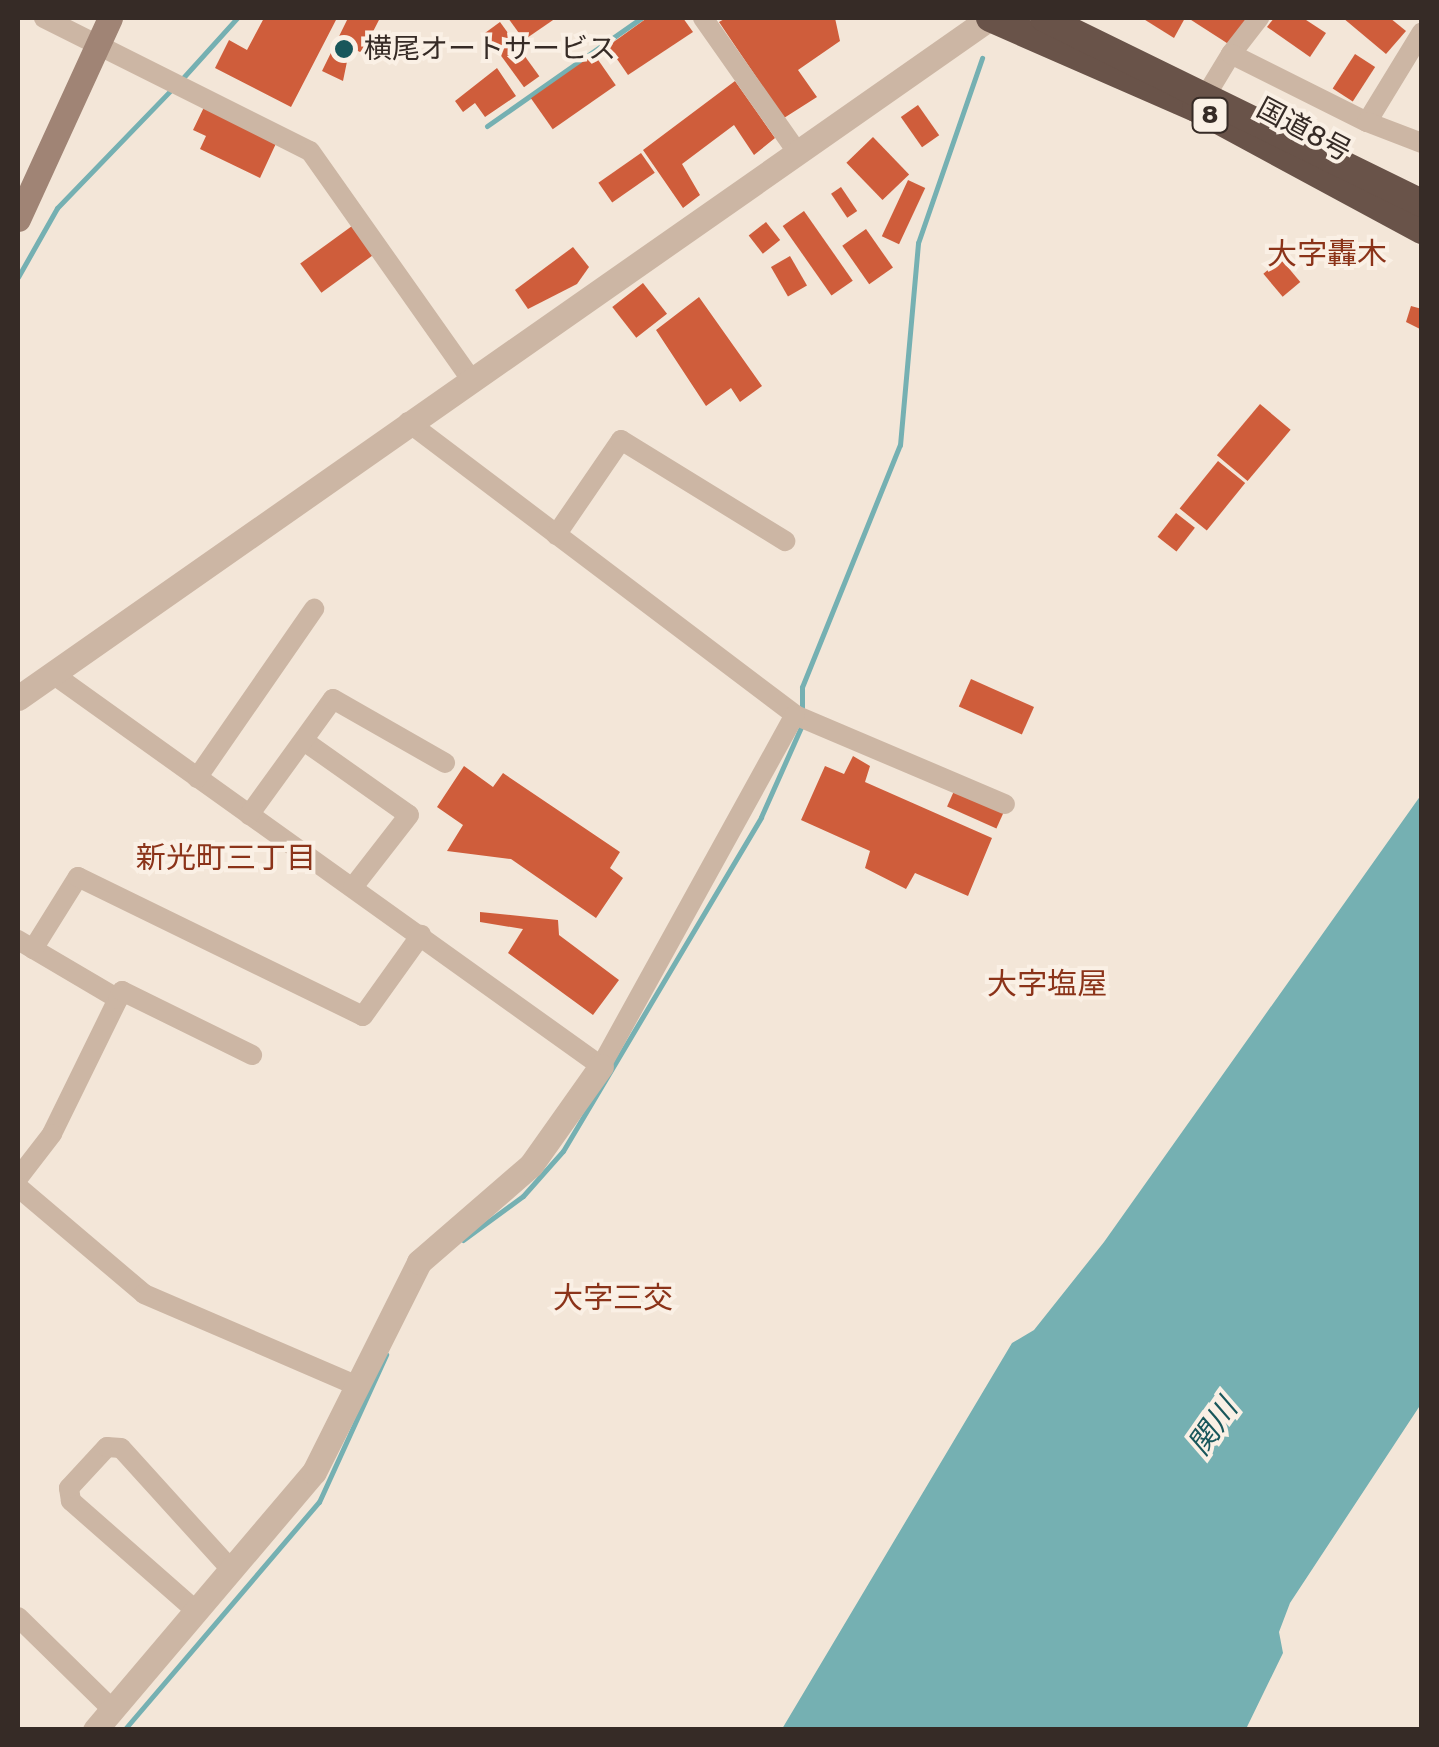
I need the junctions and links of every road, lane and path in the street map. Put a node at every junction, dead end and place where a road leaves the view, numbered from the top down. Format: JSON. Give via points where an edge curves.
{"nodes":[{"id":1,"x":44,"y":18,"type":"edge"},
{"id":2,"x":110,"y":18,"type":"edge"},
{"id":3,"x":703,"y":18,"type":"edge"},
{"id":4,"x":990,"y":18,"type":"edge"},
{"id":5,"x":1044,"y":18,"type":"edge"},
{"id":6,"x":1258,"y":18,"type":"edge"},
{"id":7,"x":1422,"y":32,"type":"edge"},
{"id":8,"x":99,"y":43,"type":"junction"},
{"id":9,"x":1231,"y":54,"type":"junction"},
{"id":10,"x":1208,"y":92,"type":"junction"},
{"id":11,"x":1367,"y":122,"type":"junction"},
{"id":12,"x":1422,"y":143,"type":"edge"},
{"id":13,"x":798,"y":153,"type":"junction"},
{"id":14,"x":1422,"y":203,"type":"edge"},
{"id":15,"x":18,"y":219,"type":"edge"},
{"id":16,"x":1422,"y":230,"type":"edge"},
{"id":17,"x":472,"y":382,"type":"junction"},
{"id":18,"x":408,"y":422,"type":"junction"},
{"id":19,"x":556,"y":535,"type":"junction"},
{"id":20,"x":786,"y":541,"type":"dead end"},
{"id":21,"x":314,"y":609,"type":"dead end"},
{"id":22,"x":53,"y":674,"type":"junction"},
{"id":23,"x":22,"y":689,"type":"edge"},
{"id":24,"x":795,"y":715,"type":"junction"},
{"id":25,"x":304,"y":741,"type":"junction"},
{"id":26,"x":444,"y":763,"type":"dead end"},
{"id":27,"x":198,"y":778,"type":"junction"},
{"id":28,"x":1005,"y":804,"type":"dead end"},
{"id":29,"x":250,"y":814,"type":"junction"},
{"id":30,"x":353,"y":887,"type":"junction"},
{"id":31,"x":421,"y":935,"type":"junction"},
{"id":32,"x":25,"y":945,"type":"edge"},
{"id":33,"x":118,"y":999,"type":"junction"},
{"id":34,"x":252,"y":1056,"type":"dead end"},
{"id":35,"x":601,"y":1066,"type":"junction"},
{"id":36,"x":18,"y":1178,"type":"edge"},
{"id":37,"x":18,"y":1187,"type":"edge"},
{"id":38,"x":356,"y":1385,"type":"junction"},
{"id":39,"x":229,"y":1567,"type":"junction"},
{"id":40,"x":194,"y":1609,"type":"junction"},
{"id":41,"x":18,"y":1617,"type":"edge"},
{"id":42,"x":110,"y":1707,"type":"junction"},
{"id":43,"x":95,"y":1730,"type":"edge"}],
"edges":[{"from":1,"to":8,"type":"street"},
{"from":2,"to":8,"type":"main road"},
{"from":3,"to":13,"type":"street"},
{"from":4,"to":13,"type":"street"},
{"from":4,"to":16,"type":"highway","name":"国道8号","number":"8","via":[[1196,108]]},
{"from":5,"to":10,"type":"highway","name":"国道8号","number":"8"},
{"from":6,"to":9,"type":"street"},
{"from":7,"to":11,"type":"street"},
{"from":8,"to":15,"type":"main road"},
{"from":8,"to":17,"type":"street","via":[[310,151]]},
{"from":9,"to":10,"type":"street"},
{"from":9,"to":11,"type":"street"},
{"from":10,"to":14,"type":"highway","name":"国道8号","number":"8"},
{"from":11,"to":12,"type":"street"},
{"from":13,"to":17,"type":"street"},
{"from":17,"to":18,"type":"street"},
{"from":18,"to":19,"type":"street"},
{"from":18,"to":22,"type":"street"},
{"from":19,"to":20,"type":"street","via":[[622,440]]},
{"from":19,"to":24,"type":"street"},
{"from":21,"to":27,"type":"street"},
{"from":22,"to":23,"type":"street"},
{"from":22,"to":27,"type":"street"},
{"from":24,"to":28,"type":"street"},
{"from":24,"to":35,"type":"street"},
{"from":25,"to":26,"type":"street","via":[[334,699]]},
{"from":25,"to":29,"type":"street"},
{"from":25,"to":30,"type":"street","via":[[408,816]]},
{"from":27,"to":29,"type":"street"},
{"from":29,"to":30,"type":"street"},
{"from":30,"to":31,"type":"street"},
{"from":31,"to":32,"type":"street","via":[[363,1016],[78,877]]},
{"from":31,"to":35,"type":"street"},
{"from":32,"to":33,"type":"street"},
{"from":33,"to":34,"type":"street","via":[[122,992]]},
{"from":33,"to":36,"type":"street","via":[[52,1134]]},
{"from":35,"to":38,"type":"street","via":[[531,1165],[419,1262]]},
{"from":37,"to":38,"type":"street","via":[[144,1294]]},
{"from":38,"to":39,"type":"street","via":[[314,1472]]},
{"from":39,"to":40,"type":"street"},
{"from":39,"to":40,"type":"street","via":[[122,1448],[108,1447],[69,1488],[71,1501]]},
{"from":40,"to":42,"type":"street"},
{"from":41,"to":42,"type":"street"},
{"from":42,"to":43,"type":"street"}]}
